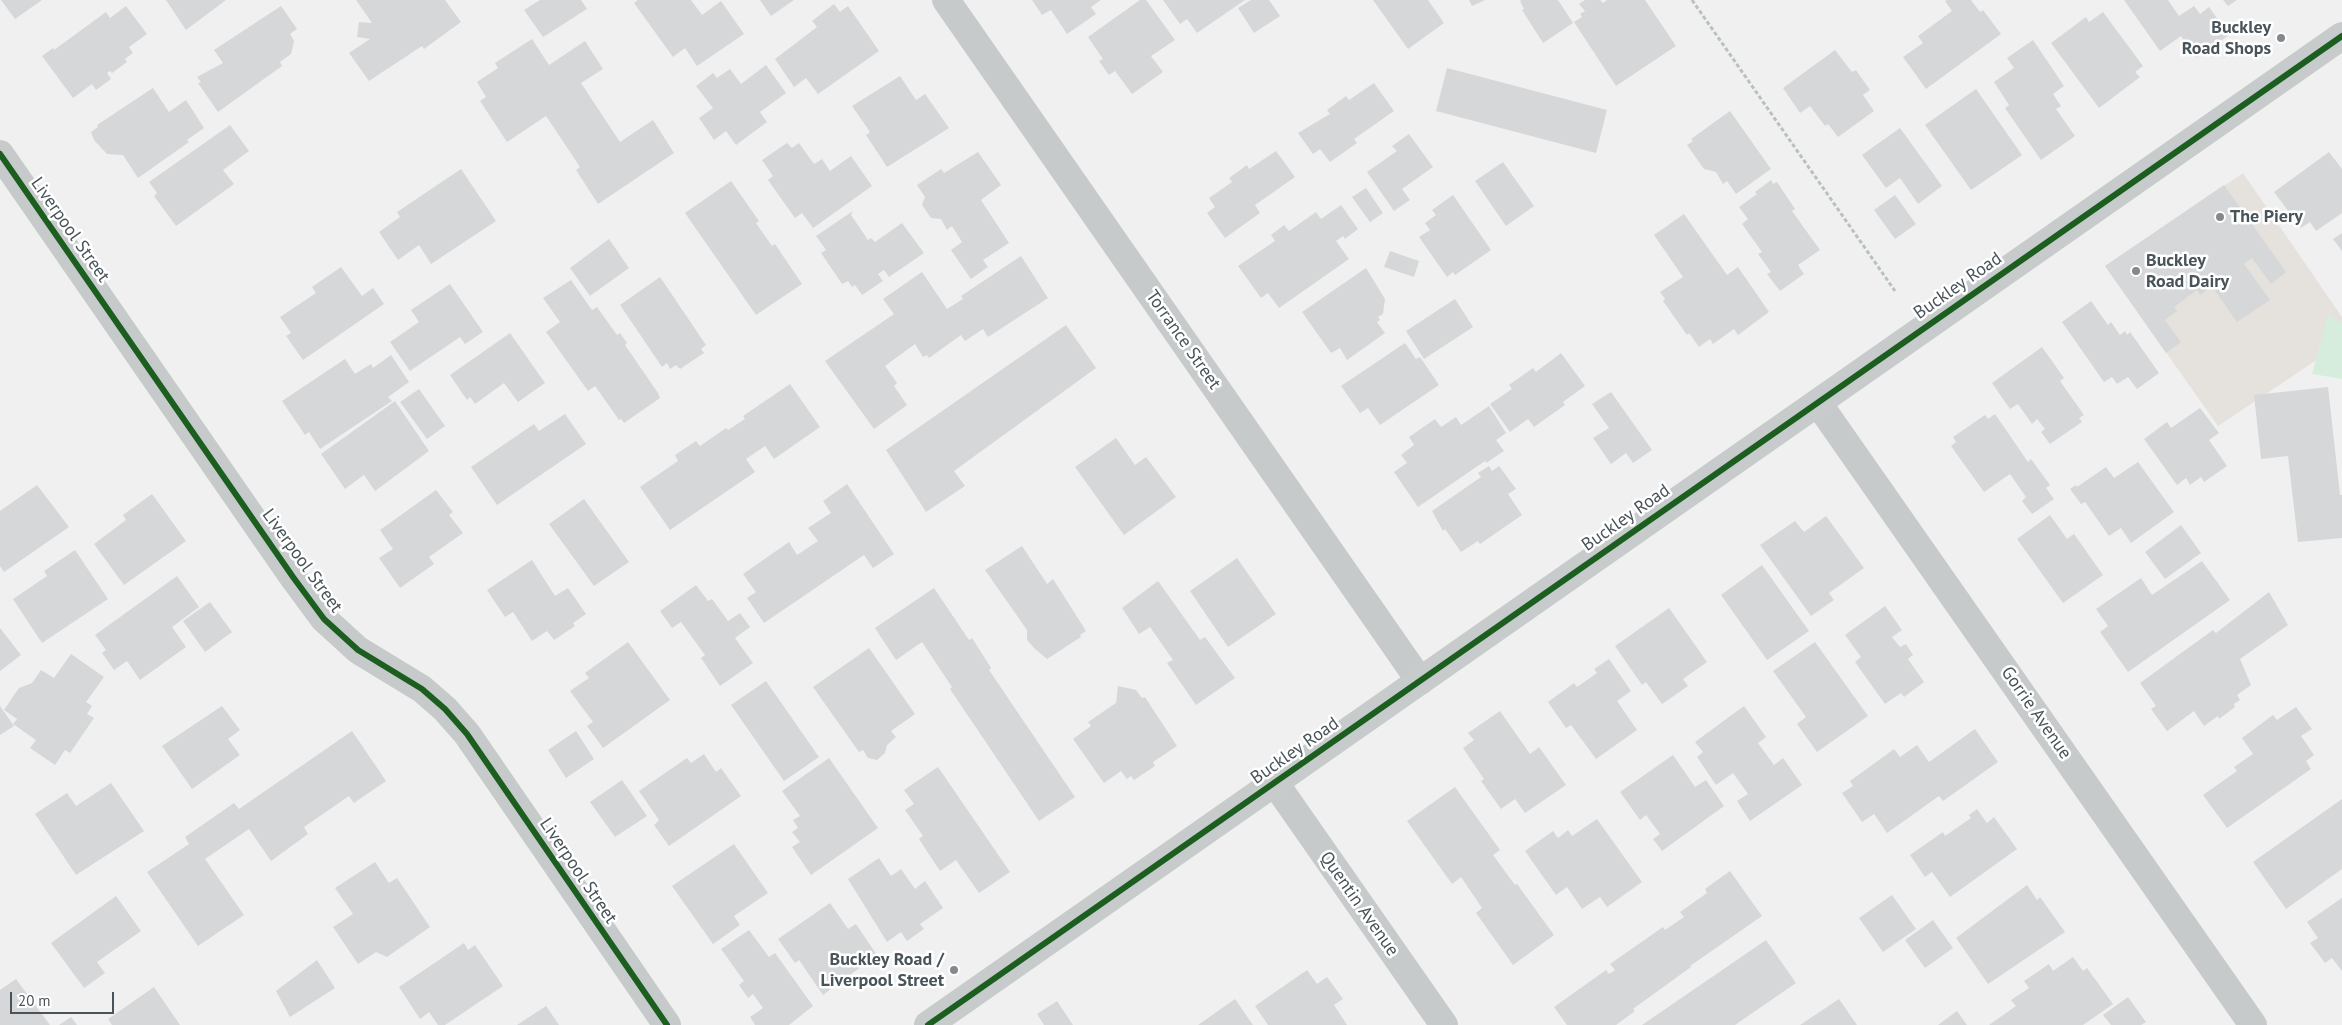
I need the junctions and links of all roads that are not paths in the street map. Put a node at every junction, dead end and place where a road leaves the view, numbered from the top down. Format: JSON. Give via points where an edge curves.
{"nodes":[{"id":1,"x":946,"y":0,"type":"edge"},
{"id":2,"x":2342,"y":36,"type":"edge"},
{"id":3,"x":0,"y":154,"type":"edge"},
{"id":4,"x":1818,"y":403,"type":"junction"},
{"id":5,"x":1420,"y":681,"type":"junction"},
{"id":6,"x":1276,"y":783,"type":"junction"},
{"id":7,"x":667,"y":1025,"type":"edge"},
{"id":8,"x":928,"y":1025,"type":"edge"},
{"id":9,"x":1444,"y":1025,"type":"edge"},
{"id":10,"x":2253,"y":1025,"type":"edge"}],
"edges":[{"from":1,"to":5,"type":"street","name":"Torrance Street"},
{"from":2,"to":4,"type":"street","name":"Buckley Road"},
{"from":3,"to":7,"type":"street","name":"Liverpool Street","via":[[324,619],[358,650],[422,689],[467,734]]},
{"from":4,"to":5,"type":"street","name":"Buckley Road"},
{"from":4,"to":10,"type":"street","name":"Gorrie Avenue"},
{"from":5,"to":6,"type":"street","name":"Buckley Road"},
{"from":6,"to":8,"type":"street","name":"Buckley Road"},
{"from":6,"to":9,"type":"street","name":"Quentin Avenue"}]}
